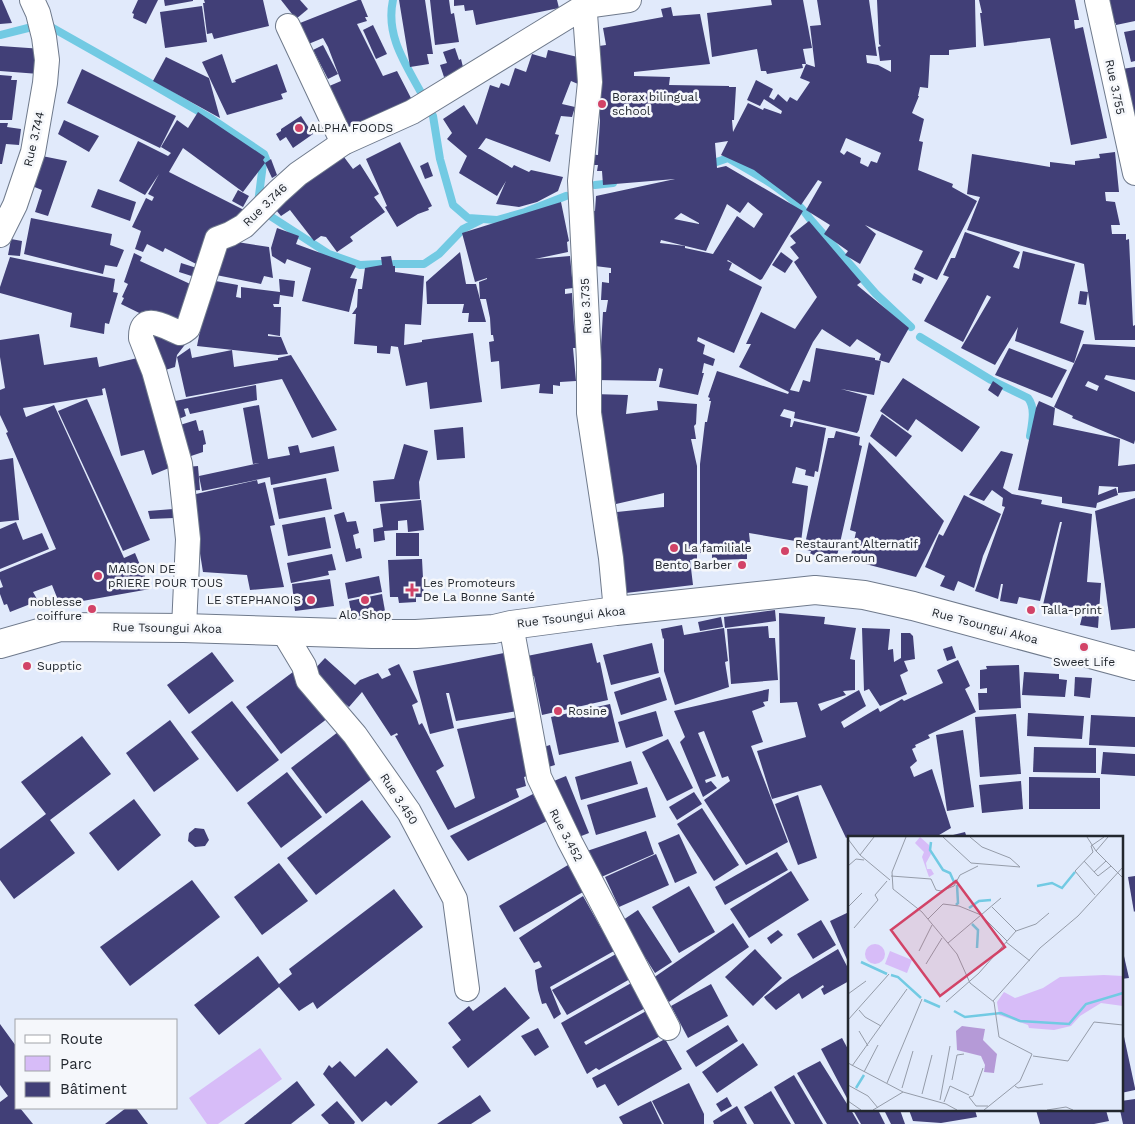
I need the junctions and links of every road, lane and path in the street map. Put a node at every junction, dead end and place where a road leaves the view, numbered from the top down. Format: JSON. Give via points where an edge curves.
{"nodes":[{"id":1,"x":629,"y":0,"type":"edge"},
{"id":2,"x":1097,"y":0,"type":"edge"},
{"id":3,"x":585,"y":3,"type":"edge"},
{"id":4,"x":35,"y":7,"type":"edge"},
{"id":5,"x":288,"y":26,"type":"dead end"},
{"id":6,"x":342,"y":143,"type":"junction"},
{"id":7,"x":1135,"y":173,"type":"edge"},
{"id":8,"x":0,"y":235,"type":"edge"},
{"id":9,"x":616,"y":611,"type":"junction"},
{"id":10,"x":511,"y":625,"type":"junction"},
{"id":11,"x":184,"y":628,"type":"junction"},
{"id":12,"x":283,"y":631,"type":"junction"},
{"id":13,"x":0,"y":644,"type":"edge"},
{"id":14,"x":1135,"y":666,"type":"edge"},
{"id":15,"x":467,"y":989,"type":"dead end"},
{"id":16,"x":668,"y":1028,"type":"dead end"}],
"edges":[{"from":1,"to":3,"type":"street","name":"Rue 3.746"},
{"from":2,"to":7,"type":"street","name":"Rue 3.755"},
{"from":3,"to":6,"type":"street","name":"Rue 3.746","via":[[412,112]]},
{"from":3,"to":9,"type":"street","name":"Rue 3.735","via":[[590,82],[580,181],[590,413]]},
{"from":4,"to":8,"type":"street","name":"Rue 3.744","via":[[44,37],[45,83],[33,152],[15,205]]},
{"from":5,"to":6,"type":"street"},
{"from":6,"to":11,"type":"street","name":"Rue 3.746","via":[[298,174],[244,226],[217,239],[184,332],[146,322],[140,332],[180,464],[188,539]]},
{"from":9,"to":10,"type":"main road","name":"Rue Tsoungui Akoa"},
{"from":9,"to":14,"type":"main road","name":"Rue Tsoungui Akoa","via":[[806,591],[864,595]]},
{"from":10,"to":12,"type":"main road","name":"Rue Tsoungui Akoa","via":[[416,634]]},
{"from":10,"to":16,"type":"street","name":"Rue 3.452","via":[[539,777],[568,840]]},
{"from":11,"to":12,"type":"main road","name":"Rue Tsoungui Akoa"},
{"from":11,"to":13,"type":"main road","name":"Rue Tsoungui Akoa","via":[[60,627]]},
{"from":12,"to":15,"type":"street","name":"Rue 3.450","via":[[304,666],[308,680],[355,735],[409,812],[455,899]]}]}
